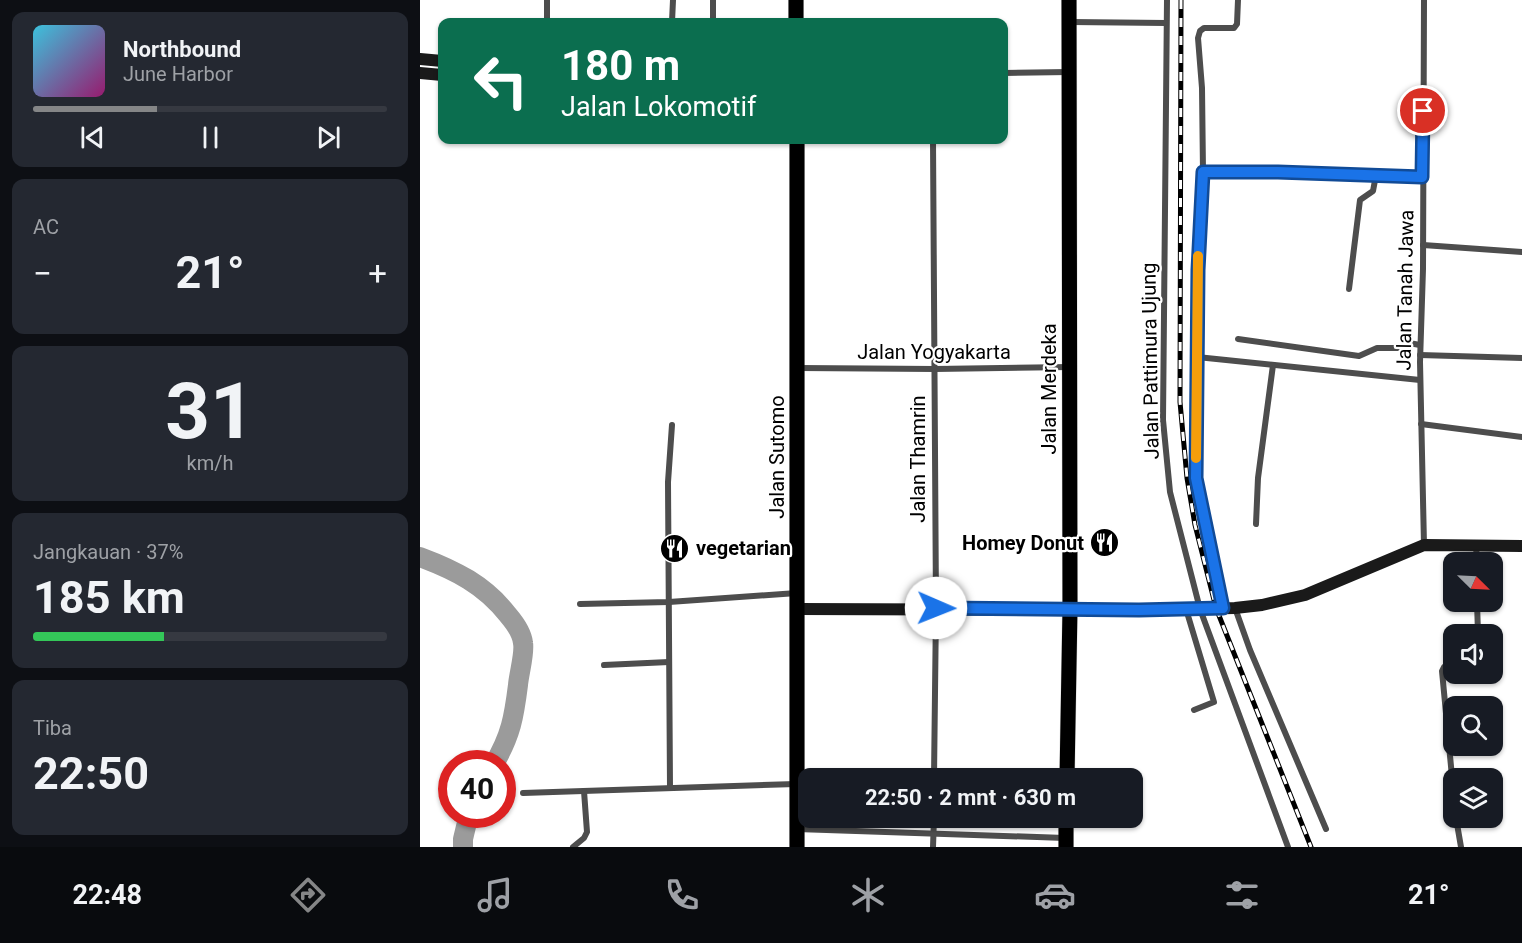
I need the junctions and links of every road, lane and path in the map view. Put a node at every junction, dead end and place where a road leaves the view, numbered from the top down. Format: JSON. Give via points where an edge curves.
{"nodes":[{"id":1,"x":547,"y":0,"type":"edge"},
{"id":2,"x":673,"y":0,"type":"edge"},
{"id":3,"x":713,"y":0,"type":"edge"},
{"id":4,"x":796,"y":0,"type":"edge"},
{"id":5,"x":1069,"y":0,"type":"edge"},
{"id":6,"x":1167,"y":0,"type":"edge"},
{"id":7,"x":1238,"y":0,"type":"edge"},
{"id":8,"x":1424,"y":0,"type":"edge"},
{"id":9,"x":548,"y":18,"type":"edge"},
{"id":10,"x":672,"y":18,"type":"edge"},
{"id":11,"x":713,"y":18,"type":"edge"},
{"id":12,"x":796,"y":18,"type":"edge"},
{"id":13,"x":1069,"y":22,"type":"junction"},
{"id":14,"x":1166,"y":22,"type":"junction"},
{"id":15,"x":420,"y":59,"type":"edge"},
{"id":16,"x":438,"y":61,"type":"edge"},
{"id":17,"x":1069,"y":72,"type":"junction"},
{"id":18,"x":420,"y":73,"type":"edge"},
{"id":19,"x":1008,"y":73,"type":"edge"},
{"id":20,"x":438,"y":75,"type":"edge"},
{"id":21,"x":797,"y":144,"type":"edge"},
{"id":22,"x":933,"y":144,"type":"edge"},
{"id":23,"x":1203,"y":172,"type":"junction"},
{"id":24,"x":1376,"y":176,"type":"junction"},
{"id":25,"x":1422,"y":177,"type":"junction"},
{"id":26,"x":1422,"y":245,"type":"junction"},
{"id":27,"x":1522,"y":252,"type":"edge"},
{"id":28,"x":1349,"y":290,"type":"dead end"},
{"id":29,"x":1238,"y":339,"type":"dead end"},
{"id":30,"x":1420,"y":345,"type":"junction"},
{"id":31,"x":1420,"y":355,"type":"junction"},
{"id":32,"x":1197,"y":357,"type":"junction"},
{"id":33,"x":1522,"y":358,"type":"edge"},
{"id":34,"x":1273,"y":365,"type":"junction"},
{"id":35,"x":1070,"y":367,"type":"junction"},
{"id":36,"x":798,"y":368,"type":"junction"},
{"id":37,"x":934,"y":369,"type":"junction"},
{"id":38,"x":1420,"y":380,"type":"junction"},
{"id":39,"x":1421,"y":424,"type":"junction"},
{"id":40,"x":672,"y":425,"type":"dead end"},
{"id":41,"x":1522,"y":438,"type":"edge"},
{"id":42,"x":1256,"y":524,"type":"dead end"},
{"id":43,"x":1424,"y":545,"type":"junction"},
{"id":44,"x":1476,"y":545,"type":"junction"},
{"id":45,"x":1522,"y":546,"type":"edge"},
{"id":46,"x":1476,"y":552,"type":"edge"},
{"id":47,"x":798,"y":601,"type":"junction"},
{"id":48,"x":669,"y":602,"type":"junction"},
{"id":49,"x":580,"y":604,"type":"dead end"},
{"id":50,"x":936,"y":608,"type":"junction"},
{"id":51,"x":1229,"y":608,"type":"junction"},
{"id":52,"x":1070,"y":609,"type":"junction"},
{"id":53,"x":1186,"y":609,"type":"junction"},
{"id":54,"x":1200,"y":609,"type":"junction"},
{"id":55,"x":669,"y":662,"type":"junction"},
{"id":56,"x":604,"y":665,"type":"dead end"},
{"id":57,"x":1443,"y":684,"type":"edge"},
{"id":58,"x":1194,"y":710,"type":"dead end"},
{"id":59,"x":934,"y":768,"type":"edge"},
{"id":60,"x":1067,"y":768,"type":"edge"},
{"id":61,"x":1451,"y":768,"type":"edge"},
{"id":62,"x":797,"y":784,"type":"junction"},
{"id":63,"x":669,"y":788,"type":"junction"},
{"id":64,"x":584,"y":791,"type":"junction"},
{"id":65,"x":523,"y":793,"type":"dead end"},
{"id":66,"x":934,"y":828,"type":"edge"},
{"id":67,"x":1458,"y":828,"type":"edge"},
{"id":68,"x":797,"y":829,"type":"junction"},
{"id":69,"x":1326,"y":830,"type":"dead end"},
{"id":70,"x":934,"y":834,"type":"junction"},
{"id":71,"x":1066,"y":842,"type":"edge"},
{"id":72,"x":573,"y":847,"type":"edge"},
{"id":73,"x":797,"y":847,"type":"edge"},
{"id":74,"x":933,"y":847,"type":"edge"},
{"id":75,"x":1287,"y":847,"type":"edge"},
{"id":76,"x":1461,"y":847,"type":"edge"}],
"edges":[{"from":1,"to":9,"type":"street"},
{"from":2,"to":10,"type":"street"},
{"from":3,"to":11,"type":"street"},
{"from":4,"to":12,"type":"main road"},
{"from":5,"to":13,"type":"main road","name":"Jalan Merdeka"},
{"from":6,"to":14,"type":"street","name":"Jalan Pattimura Ujung"},
{"from":7,"to":23,"type":"street","via":[[1234,28],[1204,28],[1199,34]]},
{"from":8,"to":25,"type":"street","name":"Jalan Tanah Jawa"},
{"from":13,"to":14,"type":"street"},
{"from":13,"to":17,"type":"main road","name":"Jalan Merdeka"},
{"from":14,"to":54,"type":"street","name":"Jalan Pattimura Ujung","via":[[1163,420],[1170,492]]},
{"from":15,"to":16,"type":"street"},
{"from":17,"to":19,"type":"street"},
{"from":17,"to":35,"type":"main road","name":"Jalan Merdeka"},
{"from":18,"to":20,"type":"street"},
{"from":21,"to":36,"type":"main road","name":"Jalan Sutomo"},
{"from":22,"to":37,"type":"street","name":"Jalan Thamrin"},
{"from":23,"to":24,"type":"street"},
{"from":23,"to":32,"type":"street"},
{"from":24,"to":25,"type":"street"},
{"from":24,"to":28,"type":"street","via":[[1374,190],[1360,200]]},
{"from":25,"to":26,"type":"street","name":"Jalan Tanah Jawa"},
{"from":26,"to":27,"type":"street"},
{"from":26,"to":30,"type":"street","name":"Jalan Tanah Jawa"},
{"from":29,"to":30,"type":"street","via":[[1359,356],[1377,348]]},
{"from":30,"to":31,"type":"street","name":"Jalan Tanah Jawa"},
{"from":31,"to":33,"type":"street"},
{"from":31,"to":38,"type":"street","name":"Jalan Tanah Jawa"},
{"from":32,"to":34,"type":"street"},
{"from":32,"to":51,"type":"street","via":[[1196,478]]},
{"from":34,"to":38,"type":"street"},
{"from":34,"to":42,"type":"street"},
{"from":35,"to":37,"type":"street","name":"Jalan Yogyakarta"},
{"from":35,"to":52,"type":"main road","name":"Jalan Merdeka"},
{"from":36,"to":37,"type":"street","name":"Jalan Yogyakarta"},
{"from":36,"to":47,"type":"main road","name":"Jalan Sutomo"},
{"from":37,"to":50,"type":"street","name":"Jalan Thamrin"},
{"from":38,"to":39,"type":"street","name":"Jalan Tanah Jawa"},
{"from":39,"to":41,"type":"street"},
{"from":39,"to":43,"type":"street","name":"Jalan Tanah Jawa"},
{"from":40,"to":48,"type":"street","via":[[668,482]]},
{"from":43,"to":44,"type":"street"},
{"from":43,"to":51,"type":"street","via":[[1305,595]]},
{"from":44,"to":45,"type":"street"},
{"from":44,"to":46,"type":"street"},
{"from":47,"to":48,"type":"street"},
{"from":47,"to":50,"type":"street"},
{"from":47,"to":62,"type":"main road","name":"Jalan Sutomo"},
{"from":48,"to":49,"type":"street"},
{"from":48,"to":55,"type":"street"},
{"from":50,"to":52,"type":"street"},
{"from":50,"to":59,"type":"street","name":"Jalan Thamrin"},
{"from":51,"to":54,"type":"street"},
{"from":51,"to":69,"type":"street"},
{"from":52,"to":53,"type":"street"},
{"from":52,"to":60,"type":"main road","name":"Jalan Merdeka"},
{"from":53,"to":54,"type":"street"},
{"from":53,"to":58,"type":"street","via":[[1214,702]]},
{"from":54,"to":75,"type":"street","name":"Jalan Pattimura Ujung"},
{"from":55,"to":56,"type":"street"},
{"from":55,"to":63,"type":"street"},
{"from":57,"to":61,"type":"street"},
{"from":62,"to":63,"type":"street"},
{"from":62,"to":68,"type":"main road","name":"Jalan Sutomo"},
{"from":63,"to":64,"type":"street"},
{"from":64,"to":65,"type":"street"},
{"from":64,"to":72,"type":"street","via":[[587,832]]},
{"from":66,"to":70,"type":"street"},
{"from":67,"to":76,"type":"street"},
{"from":68,"to":70,"type":"street"},
{"from":68,"to":73,"type":"main road","name":"Jalan Sutomo"},
{"from":70,"to":71,"type":"street"},
{"from":70,"to":74,"type":"street"}]}
